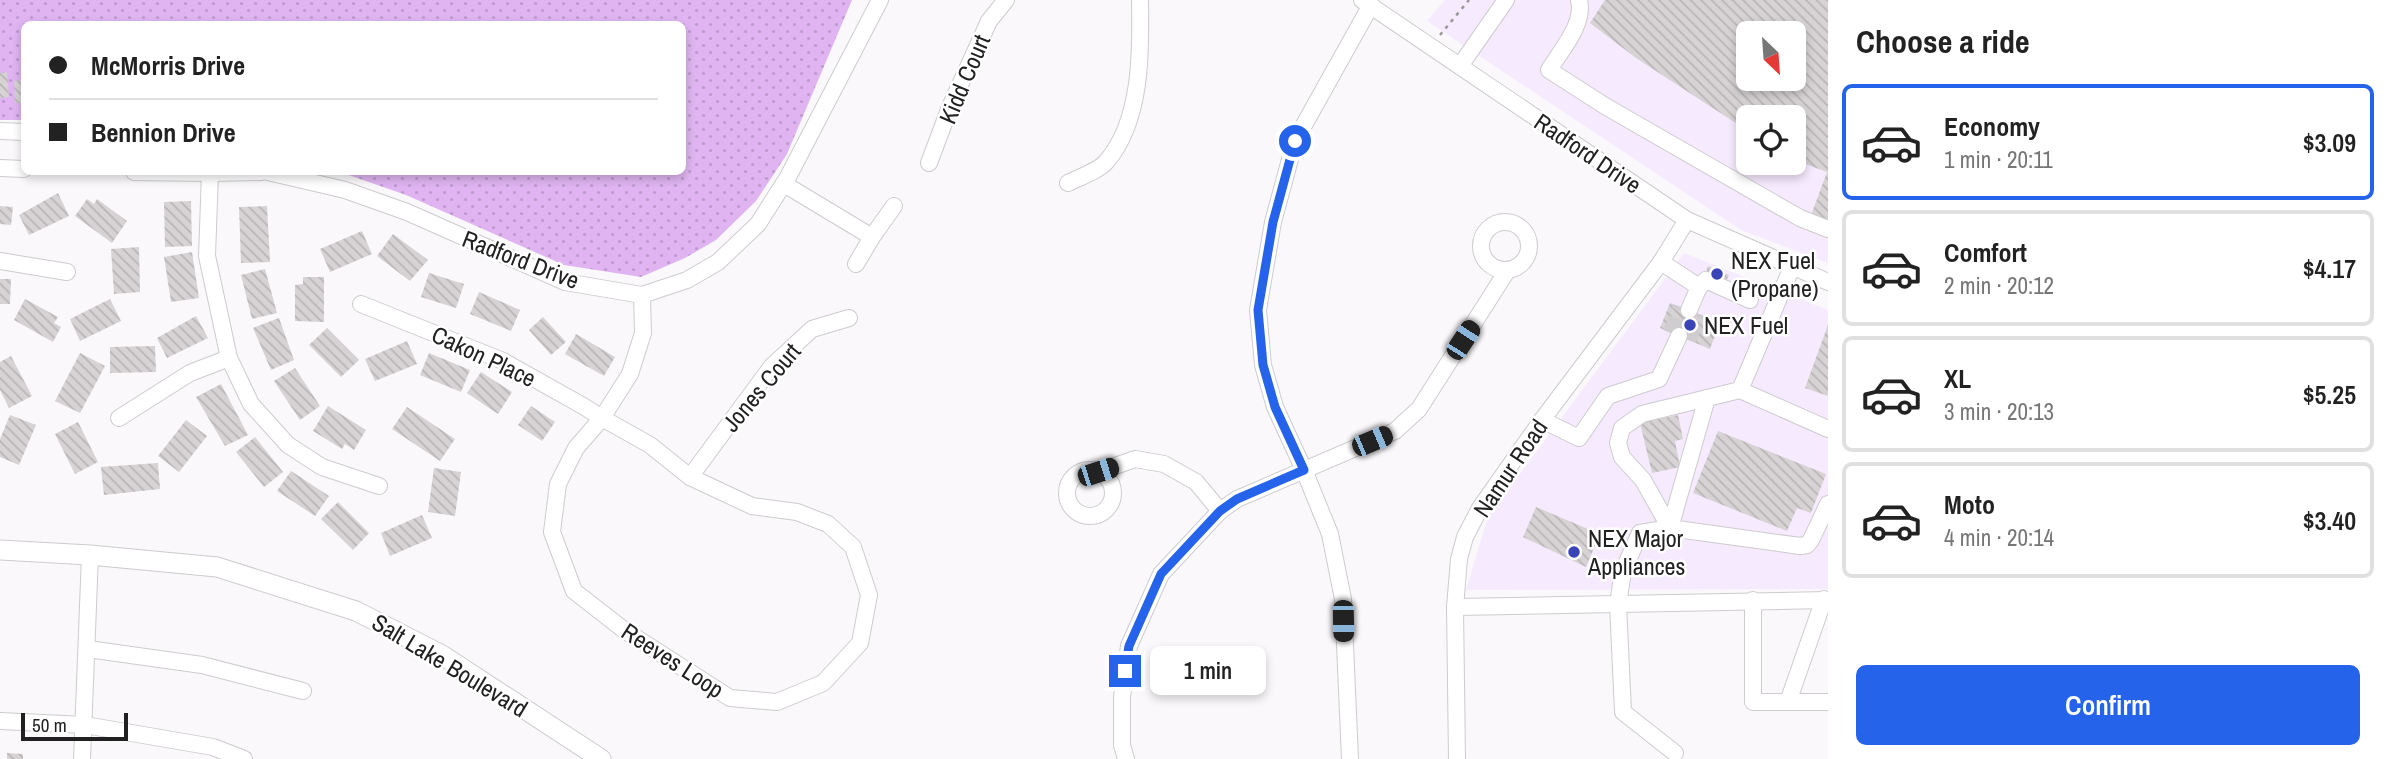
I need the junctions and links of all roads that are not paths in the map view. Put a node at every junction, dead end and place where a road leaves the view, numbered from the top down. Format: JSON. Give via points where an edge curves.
{"nodes":[{"id":1,"x":880,"y":0,"type":"edge"},
{"id":2,"x":1006,"y":0,"type":"edge"},
{"id":3,"x":1140,"y":0,"type":"edge"},
{"id":4,"x":1506,"y":0,"type":"edge"},
{"id":5,"x":1579,"y":0,"type":"edge"},
{"id":6,"x":1367,"y":3,"type":"edge"},
{"id":7,"x":1460,"y":66,"type":"junction"},
{"id":8,"x":0,"y":131,"type":"edge"},
{"id":9,"x":21,"y":132,"type":"edge"},
{"id":10,"x":929,"y":163,"type":"dead end"},
{"id":11,"x":0,"y":168,"type":"edge"},
{"id":12,"x":21,"y":169,"type":"edge"},
{"id":13,"x":210,"y":175,"type":"edge"},
{"id":14,"x":281,"y":175,"type":"edge"},
{"id":15,"x":1069,"y":183,"type":"dead end"},
{"id":16,"x":784,"y":184,"type":"junction"},
{"id":17,"x":894,"y":206,"type":"dead end"},
{"id":18,"x":1687,"y":220,"type":"junction"},
{"id":19,"x":1828,"y":229,"type":"edge"},
{"id":20,"x":872,"y":237,"type":"junction"},
{"id":21,"x":0,"y":261,"type":"edge"},
{"id":22,"x":1661,"y":262,"type":"junction"},
{"id":23,"x":856,"y":264,"type":"dead end"},
{"id":24,"x":1792,"y":267,"type":"junction"},
{"id":25,"x":1507,"y":271,"type":"dead end"},
{"id":26,"x":67,"y":272,"type":"dead end"},
{"id":27,"x":1828,"y":282,"type":"edge"},
{"id":28,"x":642,"y":295,"type":"junction"},
{"id":29,"x":1750,"y":300,"type":"dead end"},
{"id":30,"x":361,"y":304,"type":"dead end"},
{"id":31,"x":849,"y":318,"type":"dead end"},
{"id":32,"x":1678,"y":340,"type":"tunnel mouth"},
{"id":33,"x":229,"y":358,"type":"junction"},
{"id":34,"x":1741,"y":390,"type":"junction"},
{"id":35,"x":1707,"y":398,"type":"junction"},
{"id":36,"x":119,"y":418,"type":"dead end"},
{"id":37,"x":603,"y":418,"type":"junction"},
{"id":38,"x":1542,"y":420,"type":"junction"},
{"id":39,"x":1828,"y":429,"type":"edge"},
{"id":40,"x":1304,"y":470,"type":"junction"},
{"id":41,"x":1098,"y":472,"type":"dead end"},
{"id":42,"x":690,"y":477,"type":"junction"},
{"id":43,"x":379,"y":486,"type":"dead end"},
{"id":44,"x":1828,"y":504,"type":"edge"},
{"id":45,"x":1220,"y":511,"type":"junction"},
{"id":46,"x":1670,"y":528,"type":"junction"},
{"id":47,"x":0,"y":550,"type":"edge"},
{"id":48,"x":90,"y":555,"type":"junction"},
{"id":49,"x":1753,"y":600,"type":"junction"},
{"id":50,"x":1826,"y":600,"type":"edge"},
{"id":51,"x":1618,"y":604,"type":"junction"},
{"id":52,"x":1455,"y":607,"type":"junction"},
{"id":53,"x":88,"y":649,"type":"junction"},
{"id":54,"x":303,"y":691,"type":"dead end"},
{"id":55,"x":1788,"y":702,"type":"junction"},
{"id":56,"x":1828,"y":702,"type":"edge"},
{"id":57,"x":0,"y":721,"type":"edge"},
{"id":58,"x":85,"y":725,"type":"junction"},
{"id":59,"x":1677,"y":757,"type":"edge"},
{"id":60,"x":82,"y":759,"type":"edge"},
{"id":61,"x":244,"y":759,"type":"edge"},
{"id":62,"x":601,"y":759,"type":"edge"},
{"id":63,"x":1126,"y":759,"type":"edge"},
{"id":64,"x":1350,"y":759,"type":"edge"},
{"id":65,"x":1457,"y":759,"type":"edge"}],
"edges":[{"from":1,"to":16,"type":"street","name":"Radford Drive"},
{"from":2,"to":10,"type":"street","name":"Kidd Court","via":[[989,21]]},
{"from":3,"to":15,"type":"street","via":[[1141,56],[1128,125],[1105,163]]},
{"from":4,"to":7,"type":"street"},
{"from":5,"to":19,"type":"street","via":[[1577,24],[1549,70],[1800,218]]},
{"from":6,"to":7,"type":"street","name":"Radford Drive"},
{"from":6,"to":40,"type":"street","via":[[1295,141],[1273,222],[1258,310],[1266,376]]},
{"from":7,"to":18,"type":"street","name":"Radford Drive"},
{"from":8,"to":9,"type":"street"},
{"from":11,"to":12,"type":"street"},
{"from":13,"to":33,"type":"street","via":[[207,256]]},
{"from":14,"to":28,"type":"street","name":"Radford Drive","via":[[345,190],[407,212],[565,282]]},
{"from":16,"to":20,"type":"street"},
{"from":16,"to":28,"type":"street","name":"Radford Drive","via":[[758,223],[718,262],[687,280]]},
{"from":17,"to":20,"type":"street"},
{"from":18,"to":22,"type":"street","name":"Namur Road"},
{"from":18,"to":24,"type":"street","name":"Radford Drive"},
{"from":20,"to":23,"type":"street"},
{"from":21,"to":26,"type":"street"},
{"from":22,"to":29,"type":"street","via":[[1692,304],[1706,280]]},
{"from":22,"to":38,"type":"street","name":"Namur Road"},
{"from":24,"to":27,"type":"street","name":"Radford Drive"},
{"from":24,"to":34,"type":"street"},
{"from":25,"to":40,"type":"street","via":[[1419,408],[1395,431]]},
{"from":28,"to":37,"type":"street","name":"Reeves Loop","via":[[643,333],[634,364]]},
{"from":30,"to":37,"type":"street","name":"Cakon Place","via":[[503,360]]},
{"from":31,"to":42,"type":"street","name":"Jones Court","via":[[812,329],[772,366]]},
{"from":32,"to":38,"type":"street","via":[[1659,379],[1608,396],[1579,438]]},
{"from":33,"to":36,"type":"street","via":[[190,373]]},
{"from":33,"to":43,"type":"street","via":[[251,404],[288,445],[322,467]]},
{"from":34,"to":35,"type":"street"},
{"from":34,"to":39,"type":"street"},
{"from":35,"to":46,"type":"street"},
{"from":35,"to":46,"type":"street","via":[[1642,414],[1622,428],[1618,443],[1622,457],[1643,480]]},
{"from":37,"to":42,"type":"street","name":"Reeves Loop","via":[[650,445]]},
{"from":37,"to":42,"type":"street","name":"Reeves Loop","via":[[576,448],[558,484],[552,532],[574,591],[624,630],[730,698],[777,702],[823,683],[860,643],[869,596],[853,547],[828,524],[797,512],[752,506]]},
{"from":38,"to":52,"type":"street","name":"Namur Road","via":[[1465,537]]},
{"from":40,"to":45,"type":"street"},
{"from":40,"to":64,"type":"street","via":[[1329,534],[1343,599]]},
{"from":41,"to":45,"type":"street","via":[[1135,459],[1164,464],[1196,482]]},
{"from":44,"to":46,"type":"street","via":[[1811,540],[1800,546]]},
{"from":45,"to":63,"type":"street","via":[[1161,574],[1129,646],[1122,697]]},
{"from":46,"to":51,"type":"street","via":[[1640,533],[1623,571]]},
{"from":47,"to":48,"type":"main road","name":"Salt Lake Boulevard"},
{"from":48,"to":53,"type":"street"},
{"from":48,"to":62,"type":"main road","name":"Salt Lake Boulevard","via":[[217,567],[356,611],[442,655]]},
{"from":49,"to":50,"type":"street"},
{"from":49,"to":51,"type":"street"},
{"from":49,"to":55,"type":"street","via":[[1753,702]]},
{"from":50,"to":55,"type":"street"},
{"from":51,"to":52,"type":"street"},
{"from":51,"to":59,"type":"street","via":[[1623,712]]},
{"from":52,"to":65,"type":"street","name":"Namur Road"},
{"from":53,"to":54,"type":"street","via":[[202,666]]},
{"from":53,"to":58,"type":"street"},
{"from":55,"to":56,"type":"street"},
{"from":57,"to":58,"type":"street"},
{"from":58,"to":60,"type":"street"},
{"from":58,"to":61,"type":"street","via":[[213,747]]}]}
